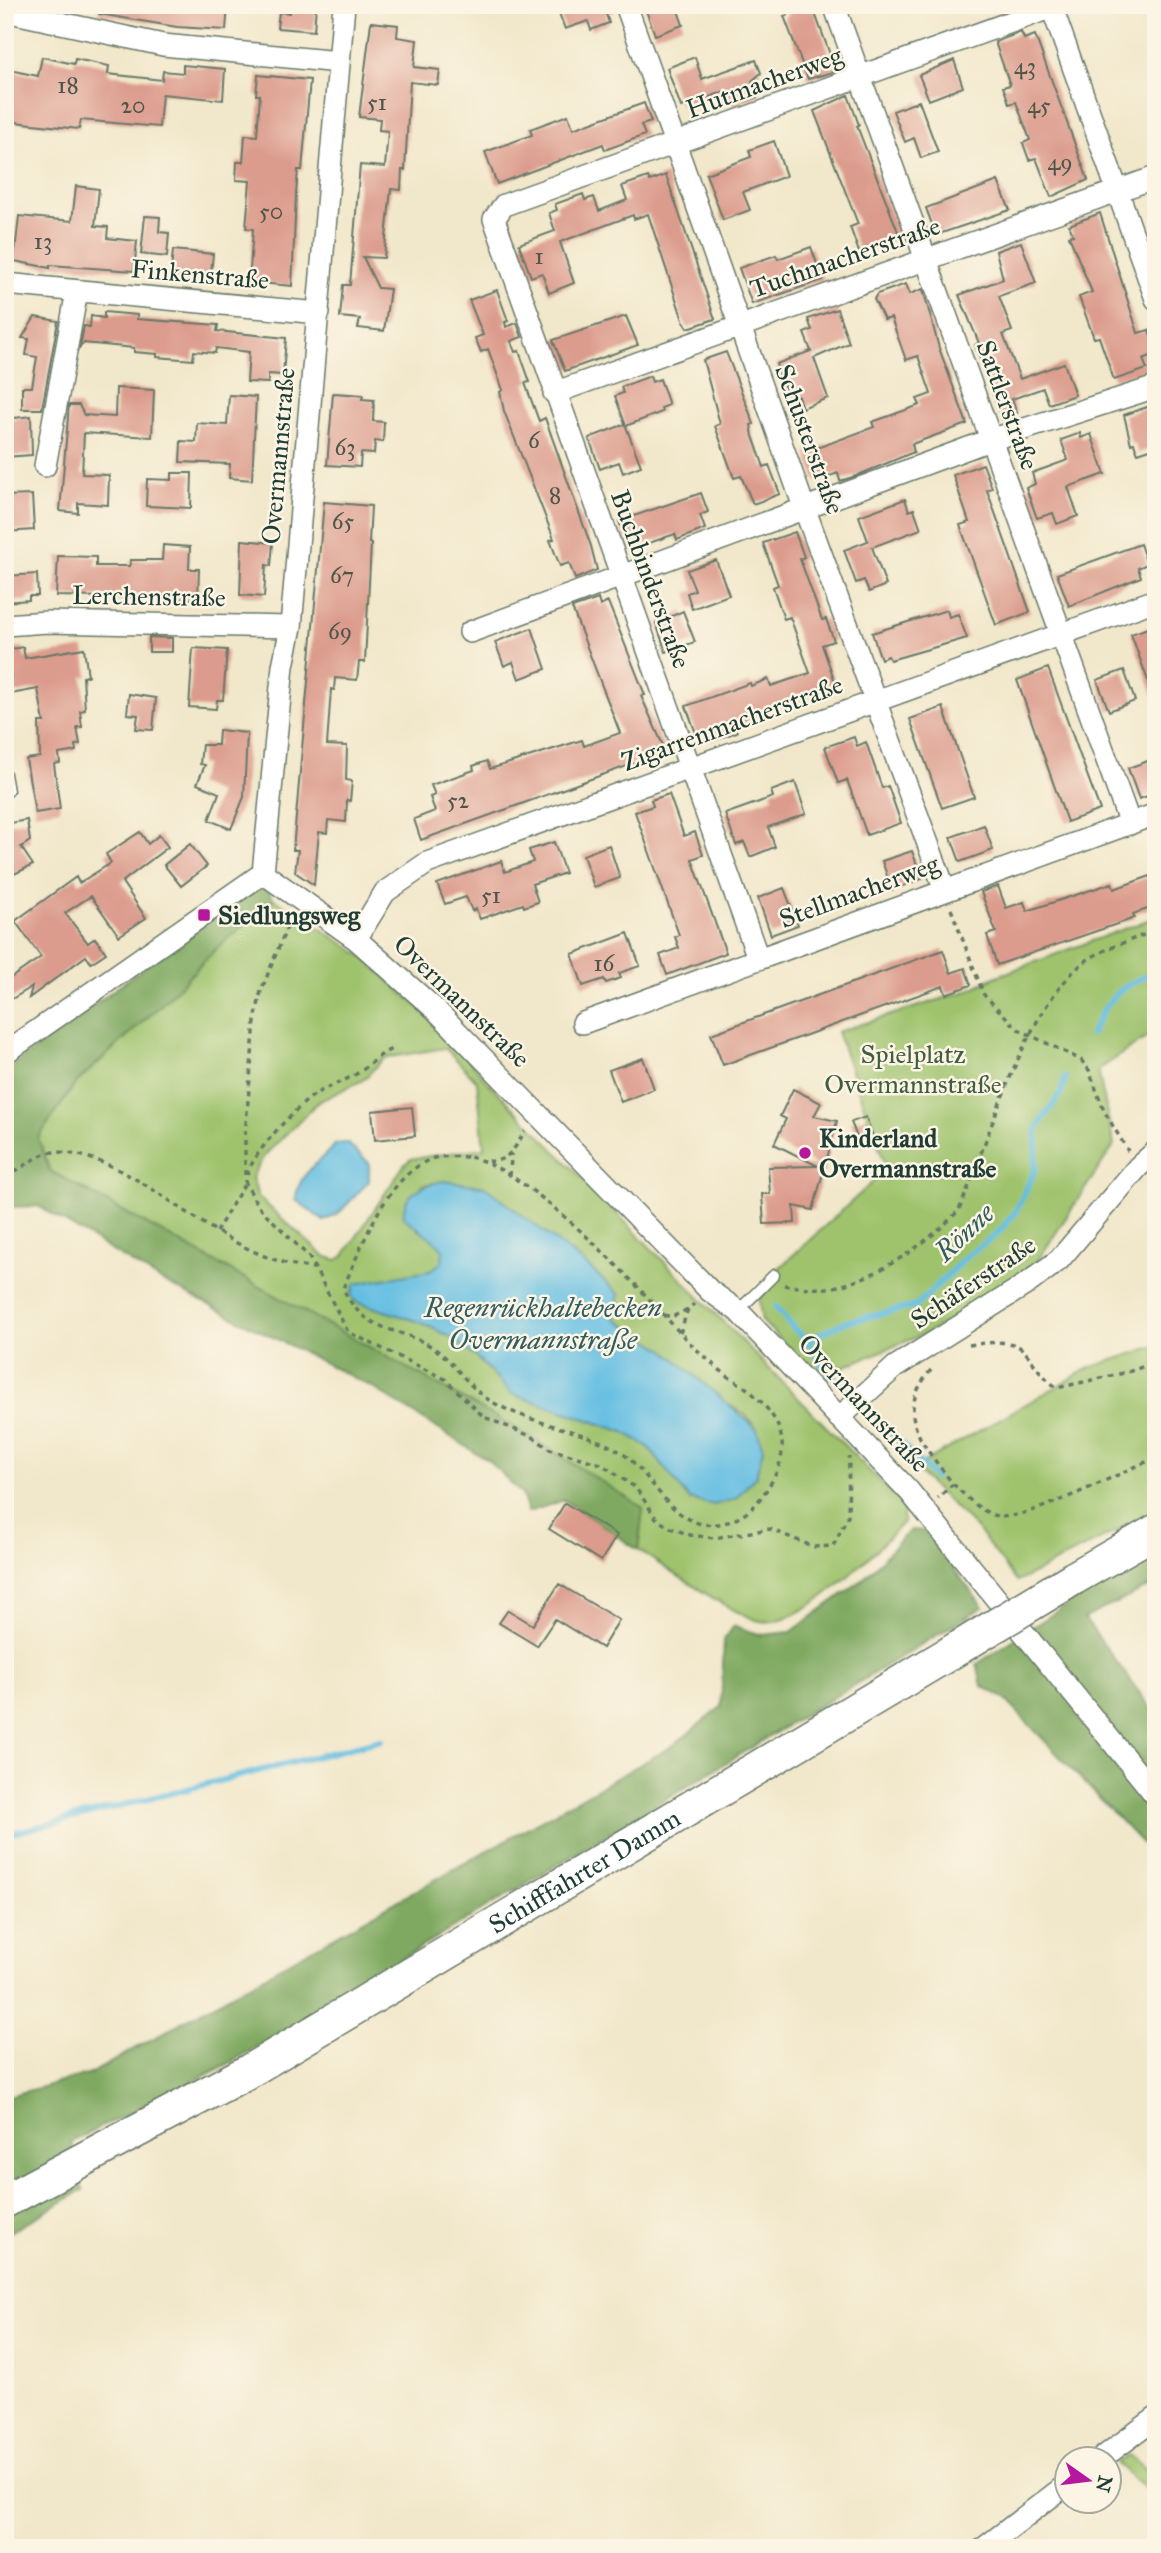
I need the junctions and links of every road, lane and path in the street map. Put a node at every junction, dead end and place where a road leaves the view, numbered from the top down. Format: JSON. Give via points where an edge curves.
{"nodes":[{"id":1,"x":344,"y":5,"type":"edge"},
{"id":2,"x":626,"y":5,"type":"edge"},
{"id":3,"x":834,"y":5,"type":"edge"},
{"id":4,"x":1054,"y":6,"type":"edge"},
{"id":5,"x":5,"y":11,"type":"edge"},
{"id":6,"x":339,"y":62,"type":"junction"},
{"id":7,"x":860,"y":77,"type":"junction"},
{"id":8,"x":674,"y":143,"type":"junction"},
{"id":9,"x":1156,"y":177,"type":"edge"},
{"id":10,"x":1117,"y":192,"type":"junction"},
{"id":11,"x":494,"y":219,"type":"joint"},
{"id":12,"x":926,"y":258,"type":"junction"},
{"id":13,"x":5,"y":284,"type":"edge"},
{"id":14,"x":77,"y":291,"type":"junction"},
{"id":15,"x":1156,"y":299,"type":"edge"},
{"id":16,"x":319,"y":313,"type":"junction"},
{"id":17,"x":739,"y":324,"type":"junction"},
{"id":18,"x":1156,"y":387,"type":"edge"},
{"id":19,"x":554,"y":393,"type":"junction"},
{"id":20,"x":990,"y":440,"type":"junction"},
{"id":21,"x":45,"y":467,"type":"dead end"},
{"id":22,"x":805,"y":510,"type":"junction"},
{"id":23,"x":621,"y":578,"type":"junction"},
{"id":24,"x":1156,"y":600,"type":"edge"},
{"id":25,"x":5,"y":625,"type":"edge"},
{"id":26,"x":291,"y":627,"type":"junction"},
{"id":27,"x":470,"y":632,"type":"dead end"},
{"id":28,"x":1061,"y":634,"type":"junction"},
{"id":29,"x":876,"y":701,"type":"junction"},
{"id":30,"x":690,"y":768,"type":"junction"},
{"id":31,"x":5,"y":774,"type":"edge"},
{"id":32,"x":8,"y":791,"type":"dead end"},
{"id":33,"x":1156,"y":814,"type":"edge"},
{"id":34,"x":1130,"y":824,"type":"junction"},
{"id":35,"x":263,"y":873,"type":"junction"},
{"id":36,"x":945,"y":890,"type":"junction"},
{"id":37,"x":301,"y":900,"type":"junction"},
{"id":38,"x":1156,"y":930,"type":"edge"},
{"id":39,"x":356,"y":939,"type":"junction"},
{"id":40,"x":758,"y":958,"type":"junction"},
{"id":41,"x":583,"y":1023,"type":"dead end"},
{"id":42,"x":1030,"y":1036,"type":"junction"},
{"id":43,"x":391,"y":1049,"type":"dead end"},
{"id":44,"x":5,"y":1053,"type":"edge"},
{"id":45,"x":522,"y":1136,"type":"dead end"},
{"id":46,"x":1156,"y":1151,"type":"edge"},
{"id":47,"x":511,"y":1154,"type":"junction"},
{"id":48,"x":486,"y":1160,"type":"junction"},
{"id":49,"x":1138,"y":1167,"type":"junction"},
{"id":50,"x":5,"y":1175,"type":"edge"},
{"id":51,"x":510,"y":1176,"type":"junction"},
{"id":52,"x":245,"y":1181,"type":"junction"},
{"id":53,"x":216,"y":1232,"type":"junction"},
{"id":54,"x":314,"y":1268,"type":"junction"},
{"id":55,"x":772,"y":1277,"type":"joint"},
{"id":56,"x":694,"y":1304,"type":"dead end"},
{"id":57,"x":688,"y":1309,"type":"junction"},
{"id":58,"x":738,"y":1311,"type":"junction"},
{"id":59,"x":664,"y":1315,"type":"junction"},
{"id":60,"x":680,"y":1333,"type":"junction"},
{"id":61,"x":960,"y":1349,"type":"dead end"},
{"id":62,"x":1156,"y":1362,"type":"edge"},
{"id":63,"x":939,"y":1363,"type":"dead end"},
{"id":64,"x":839,"y":1418,"type":"junction"},
{"id":65,"x":860,"y":1440,"type":"junction"},
{"id":66,"x":1156,"y":1458,"type":"edge"},
{"id":67,"x":953,"y":1484,"type":"junction"},
{"id":68,"x":923,"y":1509,"type":"junction"},
{"id":69,"x":1156,"y":1531,"type":"edge"},
{"id":70,"x":1156,"y":1796,"type":"edge"},
{"id":71,"x":5,"y":2201,"type":"edge"},
{"id":72,"x":1156,"y":2418,"type":"edge"},
{"id":73,"x":1122,"y":2444,"type":"edge"},
{"id":74,"x":1052,"y":2497,"type":"edge"},
{"id":75,"x":984,"y":2548,"type":"edge"}],
"edges":[{"from":1,"to":6,"type":"street","name":"Overmannstraße"},
{"from":2,"to":8,"type":"street","name":"Schusterstraße"},
{"from":3,"to":7,"type":"street","name":"Sattlerstraße"},
{"from":4,"to":7,"type":"street","name":"Hutmacherweg"},
{"from":4,"to":10,"type":"street"},
{"from":5,"to":6,"type":"street","via":[[163,45]]},
{"from":6,"to":16,"type":"street","name":"Overmannstraße"},
{"from":7,"to":8,"type":"street","name":"Hutmacherweg"},
{"from":7,"to":12,"type":"street","name":"Sattlerstraße"},
{"from":8,"to":11,"type":"street","name":"Hutmacherweg","via":[[504,205]]},
{"from":8,"to":17,"type":"street","name":"Schusterstraße"},
{"from":9,"to":10,"type":"street","name":"Tuchmacherstraße"},
{"from":10,"to":12,"type":"street","name":"Tuchmacherstraße"},
{"from":10,"to":15,"type":"street"},
{"from":11,"to":19,"type":"street","name":"Buchbinderstraße"},
{"from":12,"to":17,"type":"street","name":"Tuchmacherstraße"},
{"from":12,"to":20,"type":"street","name":"Sattlerstraße"},
{"from":13,"to":14,"type":"street","name":"Finkenstraße"},
{"from":14,"to":16,"type":"street","name":"Finkenstraße"},
{"from":14,"to":21,"type":"street"},
{"from":16,"to":26,"type":"street","name":"Overmannstraße"},
{"from":17,"to":19,"type":"street","name":"Tuchmacherstraße"},
{"from":17,"to":22,"type":"street","name":"Schusterstraße"},
{"from":18,"to":20,"type":"street"},
{"from":19,"to":23,"type":"street","name":"Buchbinderstraße"},
{"from":20,"to":22,"type":"street"},
{"from":20,"to":28,"type":"street","name":"Sattlerstraße"},
{"from":22,"to":23,"type":"street"},
{"from":22,"to":29,"type":"street","name":"Schusterstraße"},
{"from":23,"to":27,"type":"street"},
{"from":23,"to":30,"type":"street","name":"Buchbinderstraße"},
{"from":24,"to":28,"type":"street","name":"Zigarrenmacherstraße"},
{"from":25,"to":26,"type":"street","name":"Lerchenstraße"},
{"from":26,"to":35,"type":"street","name":"Overmannstraße","via":[[283,666]]},
{"from":28,"to":29,"type":"street","name":"Zigarrenmacherstraße"},
{"from":28,"to":34,"type":"street","name":"Sattlerstraße"},
{"from":29,"to":30,"type":"street","name":"Zigarrenmacherstraße"},
{"from":29,"to":36,"type":"street","name":"Schusterstraße"},
{"from":30,"to":39,"type":"street","name":"Zigarrenmacherstraße","via":[[427,863],[385,892]]},
{"from":30,"to":40,"type":"street","name":"Buchbinderstraße"},
{"from":31,"to":32,"type":"lane"},
{"from":33,"to":34,"type":"street","name":"Stellmacherweg"},
{"from":34,"to":36,"type":"street","name":"Stellmacherweg"},
{"from":35,"to":37,"type":"street","name":"Overmannstraße"},
{"from":35,"to":44,"type":"street"},
{"from":36,"to":40,"type":"street","name":"Stellmacherweg"},
{"from":36,"to":42,"type":"path","via":[[984,995]]},
{"from":37,"to":39,"type":"street","name":"Overmannstraße"},
{"from":37,"to":52,"type":"path","via":[[261,991],[255,1021]]},
{"from":38,"to":42,"type":"path","via":[[1084,961]]},
{"from":39,"to":58,"type":"street","name":"Overmannstraße","via":[[436,1010],[710,1291]]},
{"from":40,"to":41,"type":"street","name":"Stellmacherweg"},
{"from":42,"to":49,"type":"path","via":[[1081,1060],[1104,1111]]},
{"from":42,"to":55,"type":"path","via":[[959,1210],[948,1222],[901,1256],[849,1284],[800,1287],[778,1284]]},
{"from":43,"to":52,"type":"path","via":[[298,1110],[251,1162]]},
{"from":45,"to":47,"type":"path"},
{"from":46,"to":49,"type":"street","name":"Schäferstraße"},
{"from":47,"to":48,"type":"path"},
{"from":47,"to":51,"type":"path"},
{"from":48,"to":51,"type":"path"},
{"from":48,"to":60,"type":"path","via":[[432,1158],[400,1183],[377,1216],[343,1288],[363,1319],[443,1354],[488,1400],[614,1448],[632,1459],[682,1516],[718,1525],[750,1511],[775,1481],[782,1461],[782,1437],[769,1409]]},
{"from":49,"to":64,"type":"street","name":"Schäferstraße","via":[[1059,1259],[895,1367]]},
{"from":50,"to":53,"type":"path","via":[[49,1153],[84,1157],[127,1177]]},
{"from":51,"to":59,"type":"path","via":[[626,1273]]},
{"from":52,"to":53,"type":"path"},
{"from":52,"to":54,"type":"path","via":[[257,1205],[309,1257]]},
{"from":53,"to":54,"type":"path","via":[[274,1260]]},
{"from":54,"to":65,"type":"path","via":[[348,1332],[444,1379],[484,1417],[550,1449],[601,1464],[636,1488],[656,1518],[690,1535],[714,1538],[770,1529],[814,1547],[833,1546],[848,1516],[847,1465]]},
{"from":55,"to":58,"type":"lane"},
{"from":56,"to":57,"type":"path"},
{"from":57,"to":59,"type":"path","via":[[672,1317]]},
{"from":57,"to":60,"type":"path"},
{"from":58,"to":64,"type":"street","name":"Overmannstraße"},
{"from":59,"to":60,"type":"path"},
{"from":61,"to":62,"type":"path","via":[[1005,1341],[1022,1347],[1057,1388]]},
{"from":63,"to":67,"type":"path","via":[[912,1398],[912,1422]]},
{"from":64,"to":65,"type":"street","name":"Overmannstraße"},
{"from":65,"to":68,"type":"street","name":"Overmannstraße"},
{"from":66,"to":67,"type":"path","via":[[1009,1517],[985,1512]]},
{"from":67,"to":68,"type":"path"},
{"from":68,"to":70,"type":"street","name":"Overmannstraße"},
{"from":69,"to":71,"type":"main road","name":"Schifffahrter Damm","bridge":true,"via":[[249,2071]]},
{"from":72,"to":73,"type":"street"},
{"from":74,"to":75,"type":"street"}]}
